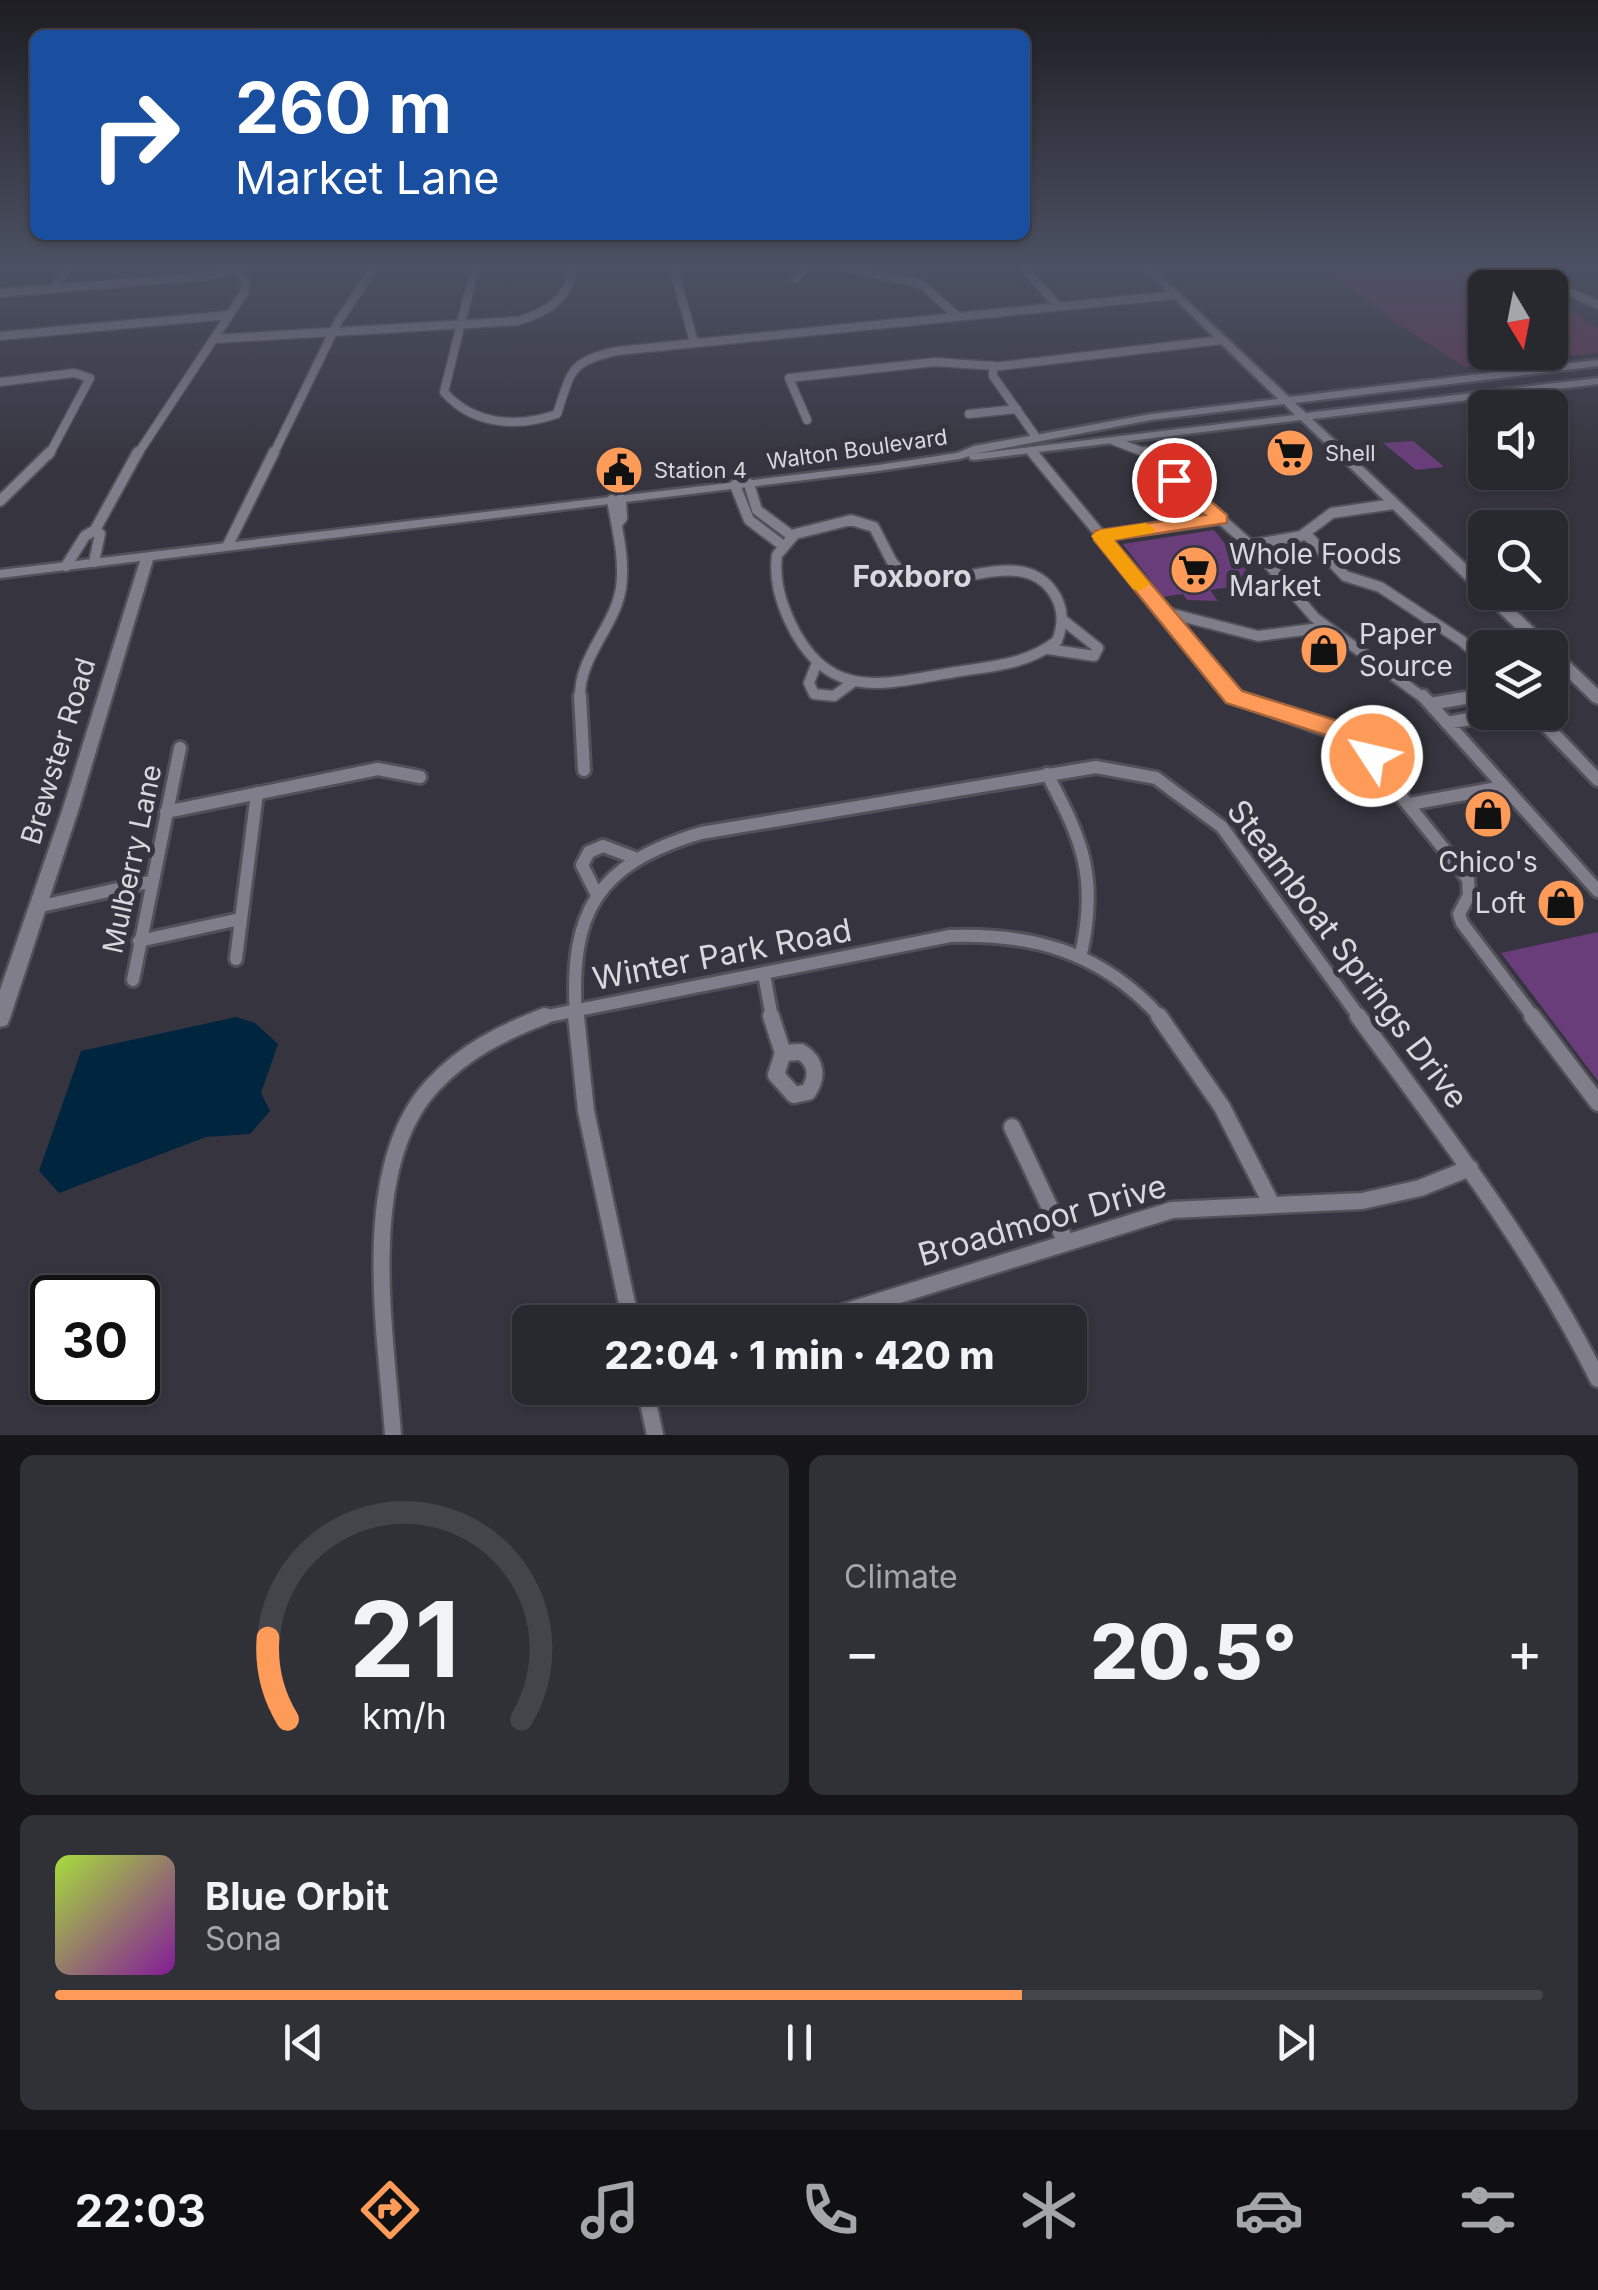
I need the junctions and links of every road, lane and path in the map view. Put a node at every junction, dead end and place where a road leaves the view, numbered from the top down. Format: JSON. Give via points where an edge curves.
{"nodes":[{"id":1,"x":217,"y":334,"type":"edge"},
{"id":2,"x":299,"y":334,"type":"edge"},
{"id":3,"x":331,"y":334,"type":"edge"},
{"id":4,"x":457,"y":334,"type":"edge"},
{"id":5,"x":692,"y":334,"type":"edge"},
{"id":6,"x":775,"y":334,"type":"edge"},
{"id":7,"x":1216,"y":334,"type":"edge"},
{"id":8,"x":214,"y":339,"type":"junction"},
{"id":9,"x":1222,"y":340,"type":"junction"},
{"id":10,"x":694,"y":342,"type":"junction"},
{"id":11,"x":1598,"y":363,"type":"edge"},
{"id":12,"x":995,"y":366,"type":"junction"},
{"id":13,"x":1568,"y":366,"type":"edge"},
{"id":14,"x":1539,"y":370,"type":"edge"},
{"id":15,"x":1546,"y":370,"type":"edge"},
{"id":16,"x":1502,"y":375,"type":"junction"},
{"id":17,"x":1598,"y":381,"type":"edge"},
{"id":18,"x":0,"y":382,"type":"edge"},
{"id":19,"x":1560,"y":386,"type":"junction"},
{"id":20,"x":1518,"y":390,"type":"joint"},
{"id":21,"x":1330,"y":395,"type":"junction"},
{"id":22,"x":1468,"y":396,"type":"edge"},
{"id":23,"x":1288,"y":400,"type":"junction"},
{"id":24,"x":1253,"y":404,"type":"junction"},
{"id":25,"x":1017,"y":410,"type":"junction"},
{"id":26,"x":1344,"y":412,"type":"junction"},
{"id":27,"x":969,"y":414,"type":"dead end"},
{"id":28,"x":1306,"y":418,"type":"junction"},
{"id":29,"x":807,"y":420,"type":"dead end"},
{"id":30,"x":1112,"y":422,"type":"junction"},
{"id":31,"x":1263,"y":422,"type":"junction"},
{"id":32,"x":1150,"y":436,"type":"junction"},
{"id":33,"x":1036,"y":437,"type":"junction"},
{"id":34,"x":1110,"y":442,"type":"junction"},
{"id":35,"x":1016,"y":447,"type":"junction"},
{"id":36,"x":1032,"y":452,"type":"junction"},
{"id":37,"x":1150,"y":454,"type":"junction"},
{"id":38,"x":742,"y":484,"type":"junction"},
{"id":39,"x":616,"y":499,"type":"junction"},
{"id":40,"x":0,"y":501,"type":"edge"},
{"id":41,"x":1394,"y":504,"type":"junction"},
{"id":42,"x":1220,"y":519,"type":"junction"},
{"id":43,"x":95,"y":530,"type":"junction"},
{"id":44,"x":1305,"y":533,"type":"junction"},
{"id":45,"x":792,"y":536,"type":"junction"},
{"id":46,"x":1100,"y":536,"type":"junction"},
{"id":47,"x":1250,"y":544,"type":"junction"},
{"id":48,"x":228,"y":545,"type":"junction"},
{"id":49,"x":782,"y":545,"type":"junction"},
{"id":50,"x":148,"y":556,"type":"junction"},
{"id":51,"x":94,"y":562,"type":"junction"},
{"id":52,"x":66,"y":566,"type":"junction"},
{"id":53,"x":0,"y":574,"type":"edge"},
{"id":54,"x":1468,"y":574,"type":"edge"},
{"id":55,"x":1506,"y":610,"type":"edge"},
{"id":56,"x":1162,"y":611,"type":"junction"},
{"id":57,"x":1064,"y":621,"type":"junction"},
{"id":58,"x":1327,"y":627,"type":"junction"},
{"id":59,"x":1526,"y":630,"type":"edge"},
{"id":60,"x":1468,"y":646,"type":"edge"},
{"id":61,"x":1048,"y":648,"type":"junction"},
{"id":62,"x":816,"y":664,"type":"junction"},
{"id":63,"x":1568,"y":670,"type":"edge"},
{"id":64,"x":854,"y":682,"type":"junction"},
{"id":65,"x":1468,"y":698,"type":"edge"},
{"id":66,"x":1598,"y":698,"type":"edge"},
{"id":67,"x":1430,"y":704,"type":"junction"},
{"id":68,"x":1468,"y":719,"type":"edge"},
{"id":69,"x":1447,"y":723,"type":"junction"},
{"id":70,"x":1551,"y":730,"type":"edge"},
{"id":71,"x":180,"y":748,"type":"dead end"},
{"id":72,"x":584,"y":770,"type":"dead end"},
{"id":73,"x":1048,"y":774,"type":"junction"},
{"id":74,"x":420,"y":778,"type":"dead end"},
{"id":75,"x":1598,"y":780,"type":"edge"},
{"id":76,"x":1503,"y":787,"type":"junction"},
{"id":77,"x":257,"y":793,"type":"junction"},
{"id":78,"x":1410,"y":804,"type":"junction"},
{"id":79,"x":166,"y":812,"type":"junction"},
{"id":80,"x":635,"y":858,"type":"junction"},
{"id":81,"x":150,"y":882,"type":"junction"},
{"id":82,"x":1598,"y":891,"type":"edge"},
{"id":83,"x":597,"y":895,"type":"junction"},
{"id":84,"x":37,"y":907,"type":"junction"},
{"id":85,"x":240,"y":919,"type":"junction"},
{"id":86,"x":139,"y":942,"type":"junction"},
{"id":87,"x":1081,"y":954,"type":"junction"},
{"id":88,"x":236,"y":960,"type":"dead end"},
{"id":89,"x":764,"y":974,"type":"junction"},
{"id":90,"x":132,"y":980,"type":"dead end"},
{"id":91,"x":577,"y":1010,"type":"junction"},
{"id":92,"x":0,"y":1018,"type":"edge"},
{"id":93,"x":783,"y":1053,"type":"dead end"},
{"id":94,"x":1598,"y":1103,"type":"edge"},
{"id":95,"x":1012,"y":1127,"type":"dead end"},
{"id":96,"x":1470,"y":1168,"type":"junction"},
{"id":97,"x":1272,"y":1203,"type":"junction"},
{"id":98,"x":1065,"y":1240,"type":"junction"},
{"id":99,"x":627,"y":1305,"type":"edge"},
{"id":100,"x":864,"y":1305,"type":"edge"},
{"id":101,"x":1598,"y":1379,"type":"edge"},
{"id":102,"x":651,"y":1405,"type":"edge"},
{"id":103,"x":394,"y":1435,"type":"edge"},
{"id":104,"x":655,"y":1435,"type":"edge"}],
"edges":[{"from":1,"to":8,"type":"street"},
{"from":2,"to":8,"type":"street"},
{"from":3,"to":48,"type":"street"},
{"from":4,"to":10,"type":"street","via":[[444,385],[454,406],[494,421],[557,414],[565,378],[584,362],[626,349]]},
{"from":5,"to":10,"type":"street"},
{"from":6,"to":10,"type":"street"},
{"from":7,"to":9,"type":"main road"},
{"from":8,"to":43,"type":"street","via":[[116,484]]},
{"from":9,"to":12,"type":"street"},
{"from":9,"to":23,"type":"main road"},
{"from":11,"to":13,"type":"main road"},
{"from":12,"to":25,"type":"street","via":[[993,376]]},
{"from":12,"to":29,"type":"street","via":[[935,362],[790,378]]},
{"from":14,"to":16,"type":"main road"},
{"from":15,"to":19,"type":"main road"},
{"from":16,"to":20,"type":"main road","via":[[1518,382]]},
{"from":16,"to":21,"type":"main road"},
{"from":17,"to":19,"type":"main road"},
{"from":18,"to":40,"type":"street","via":[[90,378],[48,456]]},
{"from":19,"to":20,"type":"main road"},
{"from":21,"to":23,"type":"main road"},
{"from":21,"to":26,"type":"main road","via":[[1328,406]]},
{"from":22,"to":26,"type":"main road"},
{"from":23,"to":24,"type":"main road"},
{"from":23,"to":28,"type":"main road"},
{"from":24,"to":30,"type":"main road"},
{"from":24,"to":31,"type":"main road","via":[[1267,414]]},
{"from":25,"to":27,"type":"street"},
{"from":25,"to":33,"type":"street"},
{"from":26,"to":28,"type":"main road"},
{"from":28,"to":31,"type":"main road"},
{"from":28,"to":41,"type":"main road"},
{"from":30,"to":33,"type":"main road"},
{"from":30,"to":34,"type":"main road","via":[[1099,434]]},
{"from":31,"to":32,"type":"main road"},
{"from":32,"to":34,"type":"main road"},
{"from":32,"to":37,"type":"street"},
{"from":33,"to":35,"type":"main road"},
{"from":34,"to":36,"type":"main road"},
{"from":34,"to":37,"type":"street"},
{"from":35,"to":36,"type":"main road"},
{"from":35,"to":38,"type":"main road","name":"Walton Boulevard"},
{"from":36,"to":46,"type":"street"},
{"from":37,"to":42,"type":"street"},
{"from":38,"to":39,"type":"main road","name":"Walton Boulevard"},
{"from":38,"to":45,"type":"street","via":[[764,520]]},
{"from":38,"to":49,"type":"street","via":[[749,520]]},
{"from":39,"to":48,"type":"main road","name":"Walton Boulevard"},
{"from":39,"to":72,"type":"street","via":[[620,597],[578,679]]},
{"from":41,"to":44,"type":"street","via":[[1332,512]]},
{"from":41,"to":54,"type":"main road"},
{"from":42,"to":46,"type":"street"},
{"from":42,"to":47,"type":"street"},
{"from":43,"to":51,"type":"street","via":[[100,534]]},
{"from":43,"to":52,"type":"street"},
{"from":44,"to":47,"type":"street"},
{"from":44,"to":60,"type":"street","via":[[1345,576],[1380,587]]},
{"from":45,"to":49,"type":"street"},
{"from":45,"to":57,"type":"street","via":[[824,524],[869,524],[897,570],[918,582],[1029,570],[1054,592]]},
{"from":46,"to":56,"type":"street"},
{"from":47,"to":58,"type":"street"},
{"from":48,"to":50,"type":"main road","name":"Walton Boulevard"},
{"from":49,"to":62,"type":"street","via":[[772,570],[776,589],[801,648]]},
{"from":50,"to":51,"type":"main road","name":"Walton Boulevard"},
{"from":50,"to":84,"type":"main road","name":"Brewster Road"},
{"from":51,"to":52,"type":"main road","name":"Walton Boulevard"},
{"from":52,"to":53,"type":"main road","name":"Walton Boulevard"},
{"from":55,"to":59,"type":"main road"},
{"from":56,"to":58,"type":"street","via":[[1258,636]]},
{"from":56,"to":78,"type":"street","via":[[1234,697],[1348,735]]},
{"from":57,"to":61,"type":"street"},
{"from":57,"to":61,"type":"street","via":[[1098,648],[1094,656]]},
{"from":58,"to":67,"type":"street"},
{"from":61,"to":64,"type":"street","via":[[1017,663]]},
{"from":62,"to":64,"type":"street"},
{"from":62,"to":64,"type":"street","via":[[809,684],[814,694],[834,696]]},
{"from":63,"to":66,"type":"main road"},
{"from":65,"to":67,"type":"street"},
{"from":67,"to":69,"type":"street"},
{"from":68,"to":69,"type":"street"},
{"from":69,"to":76,"type":"street"},
{"from":70,"to":75,"type":"street"},
{"from":71,"to":79,"type":"street","name":"Mulberry Lane"},
{"from":73,"to":80,"type":"street","name":"Steamboat Springs Drive","via":[[701,833]]},
{"from":73,"to":87,"type":"street","via":[[1092,880]]},
{"from":73,"to":96,"type":"street","name":"Steamboat Springs Drive","via":[[1125,770],[1156,778],[1207,814]]},
{"from":74,"to":77,"type":"street","via":[[378,768]]},
{"from":76,"to":78,"type":"street"},
{"from":76,"to":82,"type":"street"},
{"from":77,"to":79,"type":"street"},
{"from":77,"to":85,"type":"street"},
{"from":78,"to":94,"type":"street","via":[[1468,879],[1469,895],[1458,914],[1462,924]]},
{"from":79,"to":81,"type":"street","name":"Mulberry Lane"},
{"from":80,"to":83,"type":"street","name":"Steamboat Springs Drive"},
{"from":80,"to":83,"type":"street","name":"Steamboat Springs Drive","via":[[603,846],[590,852],[582,865]]},
{"from":81,"to":84,"type":"street"},
{"from":81,"to":86,"type":"street","name":"Mulberry Lane"},
{"from":83,"to":91,"type":"street","name":"Steamboat Springs Drive","via":[[579,940]]},
{"from":84,"to":92,"type":"main road","name":"Brewster Road"},
{"from":85,"to":86,"type":"street"},
{"from":85,"to":88,"type":"street"},
{"from":86,"to":90,"type":"street","name":"Mulberry Lane"},
{"from":87,"to":89,"type":"street","name":"Winter Park Road","via":[[1052,941],[988,932]]},
{"from":87,"to":97,"type":"street","name":"Winter Park Road","via":[[1141,994],[1174,1029]]},
{"from":89,"to":91,"type":"street","name":"Winter Park Road"},
{"from":89,"to":93,"type":"street"},
{"from":91,"to":99,"type":"street","name":"Steamboat Springs Drive","via":[[583,1096]]},
{"from":91,"to":103,"type":"street","name":"Winter Park Road","via":[[499,1030],[458,1060],[408,1118],[390,1160],[381,1216]]},
{"from":95,"to":98,"type":"street"},
{"from":96,"to":97,"type":"street","name":"Broadmoor Drive","via":[[1362,1202]]},
{"from":96,"to":101,"type":"street","name":"Steamboat Springs Drive","via":[[1547,1283]]},
{"from":97,"to":98,"type":"street","name":"Broadmoor Drive","via":[[1172,1210]]},
{"from":98,"to":100,"type":"street","name":"Broadmoor Drive"},
{"from":102,"to":104,"type":"street"}]}
